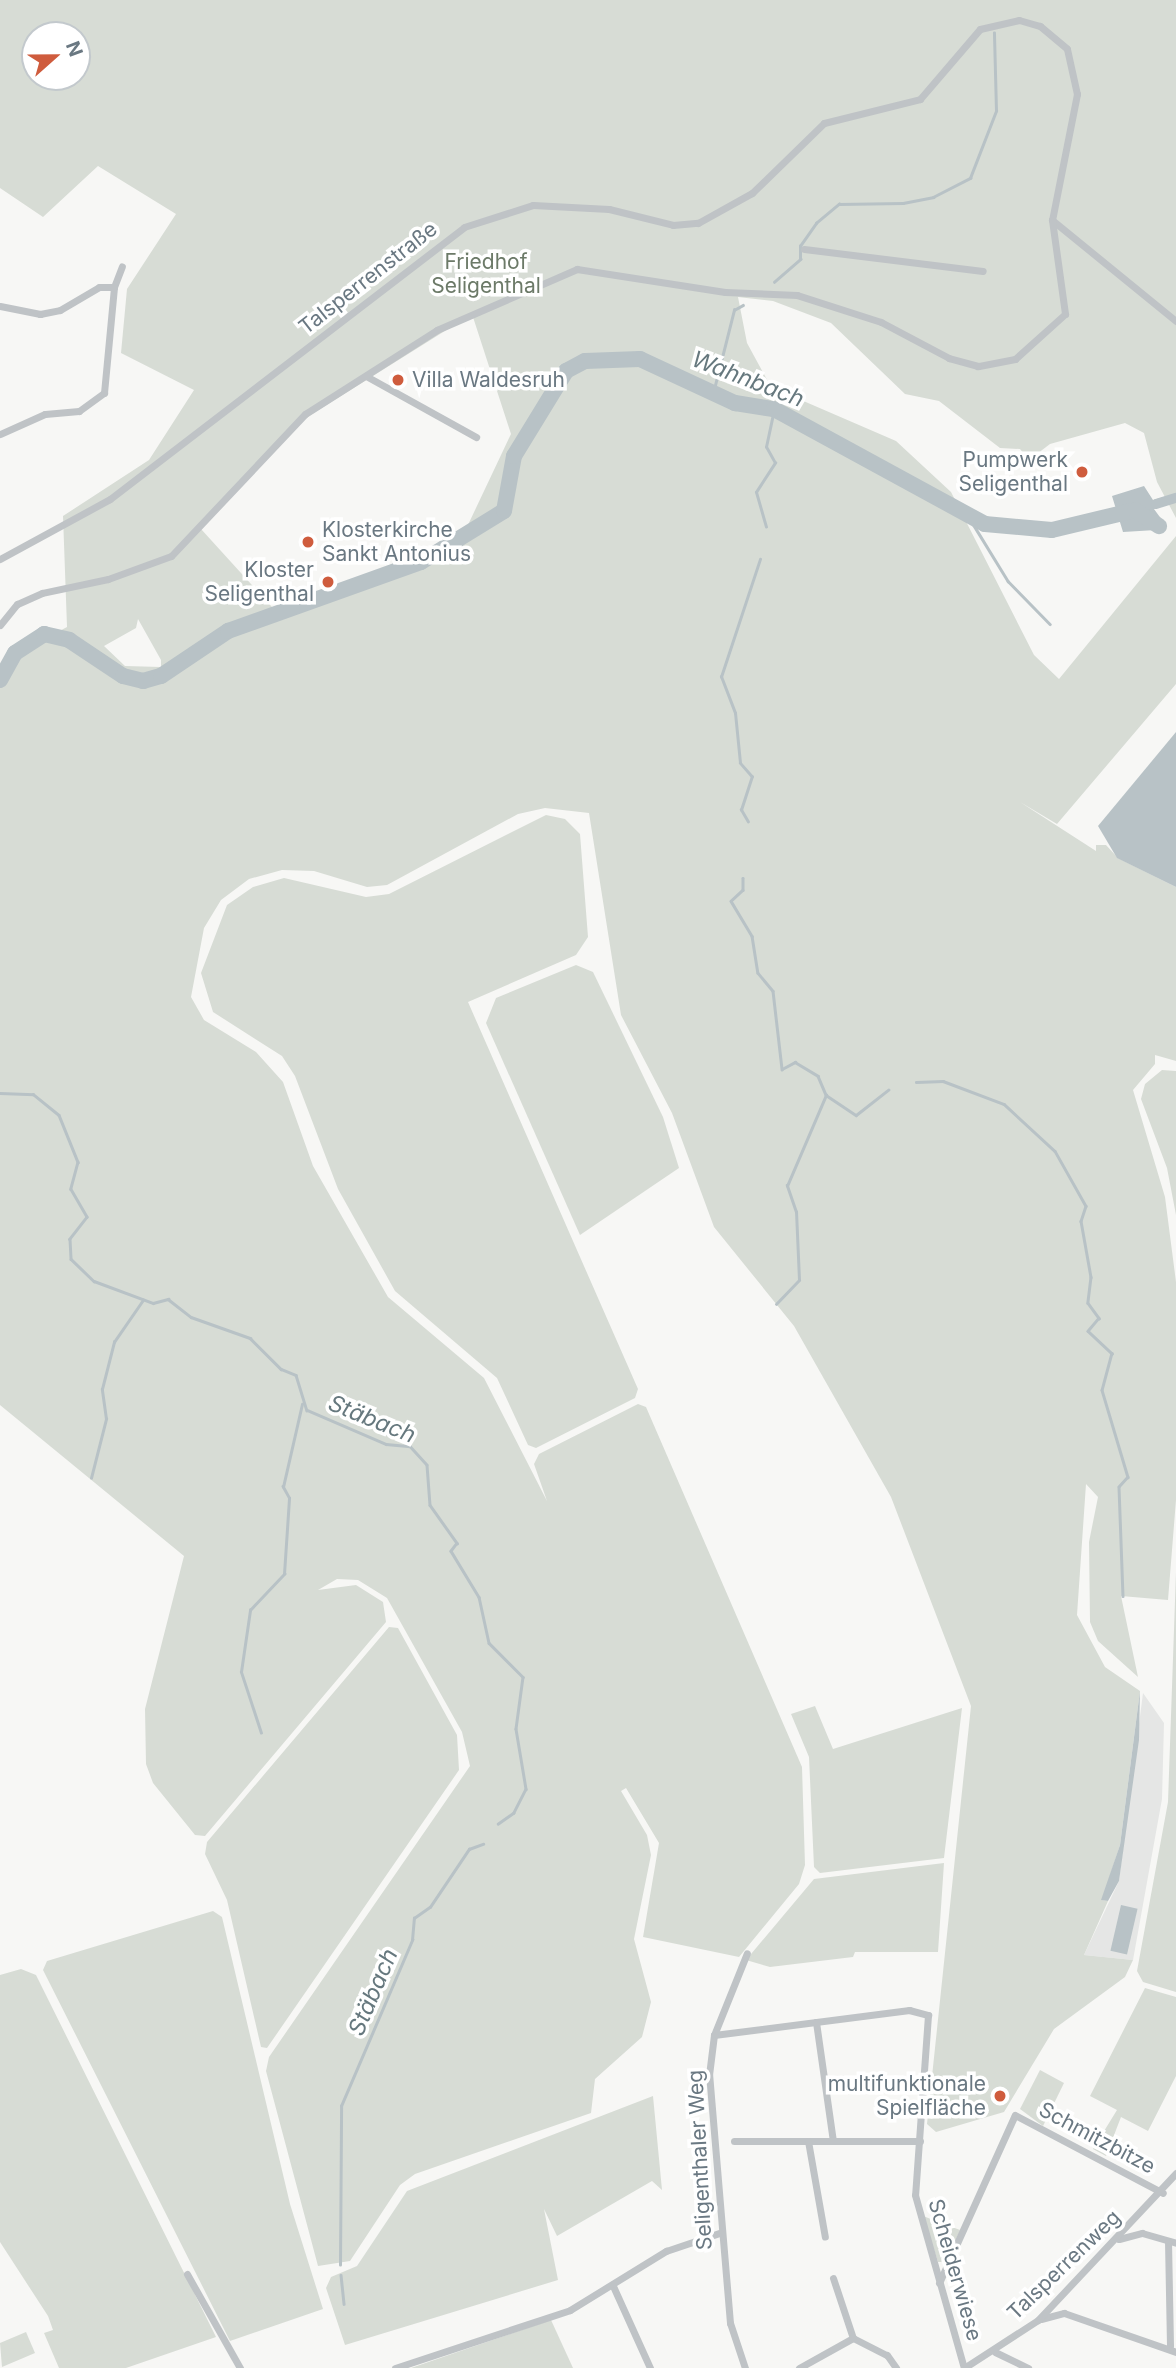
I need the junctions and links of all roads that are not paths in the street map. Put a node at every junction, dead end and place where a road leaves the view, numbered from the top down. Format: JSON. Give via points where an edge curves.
{"nodes":[{"id":1,"x":1052,"y":220,"type":"junction"},
{"id":2,"x":804,"y":249,"type":"dead end"},
{"id":3,"x":122,"y":266,"type":"dead end"},
{"id":4,"x":983,"y":271,"type":"dead end"},
{"id":5,"x":114,"y":287,"type":"junction"},
{"id":6,"x":0,"y":306,"type":"edge"},
{"id":7,"x":1176,"y":321,"type":"edge"},
{"id":8,"x":366,"y":376,"type":"junction"},
{"id":9,"x":0,"y":434,"type":"edge"},
{"id":10,"x":476,"y":437,"type":"dead end"},
{"id":11,"x":0,"y":559,"type":"edge"},
{"id":12,"x":0,"y":625,"type":"edge"},
{"id":13,"x":747,"y":1953,"type":"dead end"},
{"id":14,"x":816,"y":2022,"type":"junction"},
{"id":15,"x":714,"y":2035,"type":"junction"},
{"id":16,"x":734,"y":2141,"type":"dead end"},
{"id":17,"x":808,"y":2141,"type":"junction"},
{"id":18,"x":833,"y":2141,"type":"junction"},
{"id":19,"x":920,"y":2141,"type":"junction"},
{"id":20,"x":1176,"y":2173,"type":"edge"},
{"id":21,"x":1163,"y":2193,"type":"junction"},
{"id":22,"x":722,"y":2232,"type":"junction"},
{"id":23,"x":825,"y":2236,"type":"dead end"},
{"id":24,"x":1118,"y":2239,"type":"junction"},
{"id":25,"x":1172,"y":2242,"type":"edge"},
{"id":26,"x":187,"y":2274,"type":"dead end"},
{"id":27,"x":833,"y":2278,"type":"dead end"},
{"id":28,"x":939,"y":2283,"type":"junction"},
{"id":29,"x":613,"y":2286,"type":"junction"},
{"id":30,"x":1038,"y":2320,"type":"junction"},
{"id":31,"x":853,"y":2338,"type":"junction"},
{"id":32,"x":1173,"y":2349,"type":"edge"},
{"id":33,"x":995,"y":2352,"type":"junction"},
{"id":34,"x":240,"y":2368,"type":"edge"},
{"id":35,"x":395,"y":2368,"type":"edge"},
{"id":36,"x":650,"y":2368,"type":"edge"},
{"id":37,"x":745,"y":2368,"type":"edge"},
{"id":38,"x":799,"y":2368,"type":"edge"},
{"id":39,"x":896,"y":2368,"type":"edge"},
{"id":40,"x":964,"y":2368,"type":"edge"},
{"id":41,"x":1028,"y":2368,"type":"edge"}],
"edges":[{"from":1,"to":7,"type":"street"},
{"from":1,"to":8,"type":"street","name":"Talsperrenstraße","via":[[1065,314],[1042,340],[1003,363],[978,366],[949,358],[881,322],[797,295],[725,292],[590,267],[437,330]]},
{"from":1,"to":11,"type":"street","name":"Talsperrenstraße","via":[[1076,74],[1061,39],[1019,20],[998,23],[960,47],[920,99],[824,123],[752,193],[698,223],[673,225],[610,209],[533,205],[464,227],[110,499]]},
{"from":2,"to":4,"type":"street"},
{"from":3,"to":5,"type":"street"},
{"from":5,"to":6,"type":"street","via":[[40,314]]},
{"from":5,"to":9,"type":"street","via":[[104,393],[79,411],[45,414]]},
{"from":8,"to":10,"type":"street"},
{"from":8,"to":12,"type":"street","name":"Talsperrenstraße","via":[[286,432],[171,556],[108,579],[42,593],[17,604]]},
{"from":13,"to":15,"type":"street","name":"Seligenthaler Weg"},
{"from":14,"to":15,"type":"street"},
{"from":14,"to":18,"type":"street"},
{"from":14,"to":19,"type":"street","name":"Scheiderwiese","via":[[909,2010],[928,2015]]},
{"from":15,"to":22,"type":"street","name":"Seligenthaler Weg","via":[[709,2075]]},
{"from":16,"to":17,"type":"street"},
{"from":17,"to":18,"type":"street"},
{"from":17,"to":23,"type":"street"},
{"from":18,"to":19,"type":"street"},
{"from":19,"to":28,"type":"street","name":"Scheiderwiese","via":[[915,2195]]},
{"from":20,"to":21,"type":"street","name":"Talsperrenweg"},
{"from":21,"to":24,"type":"street","name":"Talsperrenweg"},
{"from":21,"to":28,"type":"street","name":"Schmitzbitze","via":[[1014,2115]]},
{"from":22,"to":29,"type":"street","via":[[666,2251]]},
{"from":22,"to":37,"type":"street","name":"Seligenthaler Weg","via":[[730,2323]]},
{"from":24,"to":25,"type":"street","via":[[1142,2233]]},
{"from":24,"to":30,"type":"street","name":"Talsperrenweg"},
{"from":25,"to":32,"type":"street"},
{"from":26,"to":34,"type":"street"},
{"from":27,"to":31,"type":"street"},
{"from":28,"to":40,"type":"street","name":"Scheiderwiese"},
{"from":29,"to":35,"type":"street","via":[[570,2310]]},
{"from":29,"to":36,"type":"street"},
{"from":30,"to":32,"type":"street","via":[[1064,2313]]},
{"from":30,"to":33,"type":"street","name":"Talsperrenweg"},
{"from":31,"to":38,"type":"street"},
{"from":31,"to":39,"type":"street","via":[[887,2355]]},
{"from":33,"to":40,"type":"street","name":"Talsperrenweg"},
{"from":33,"to":41,"type":"street"}]}
